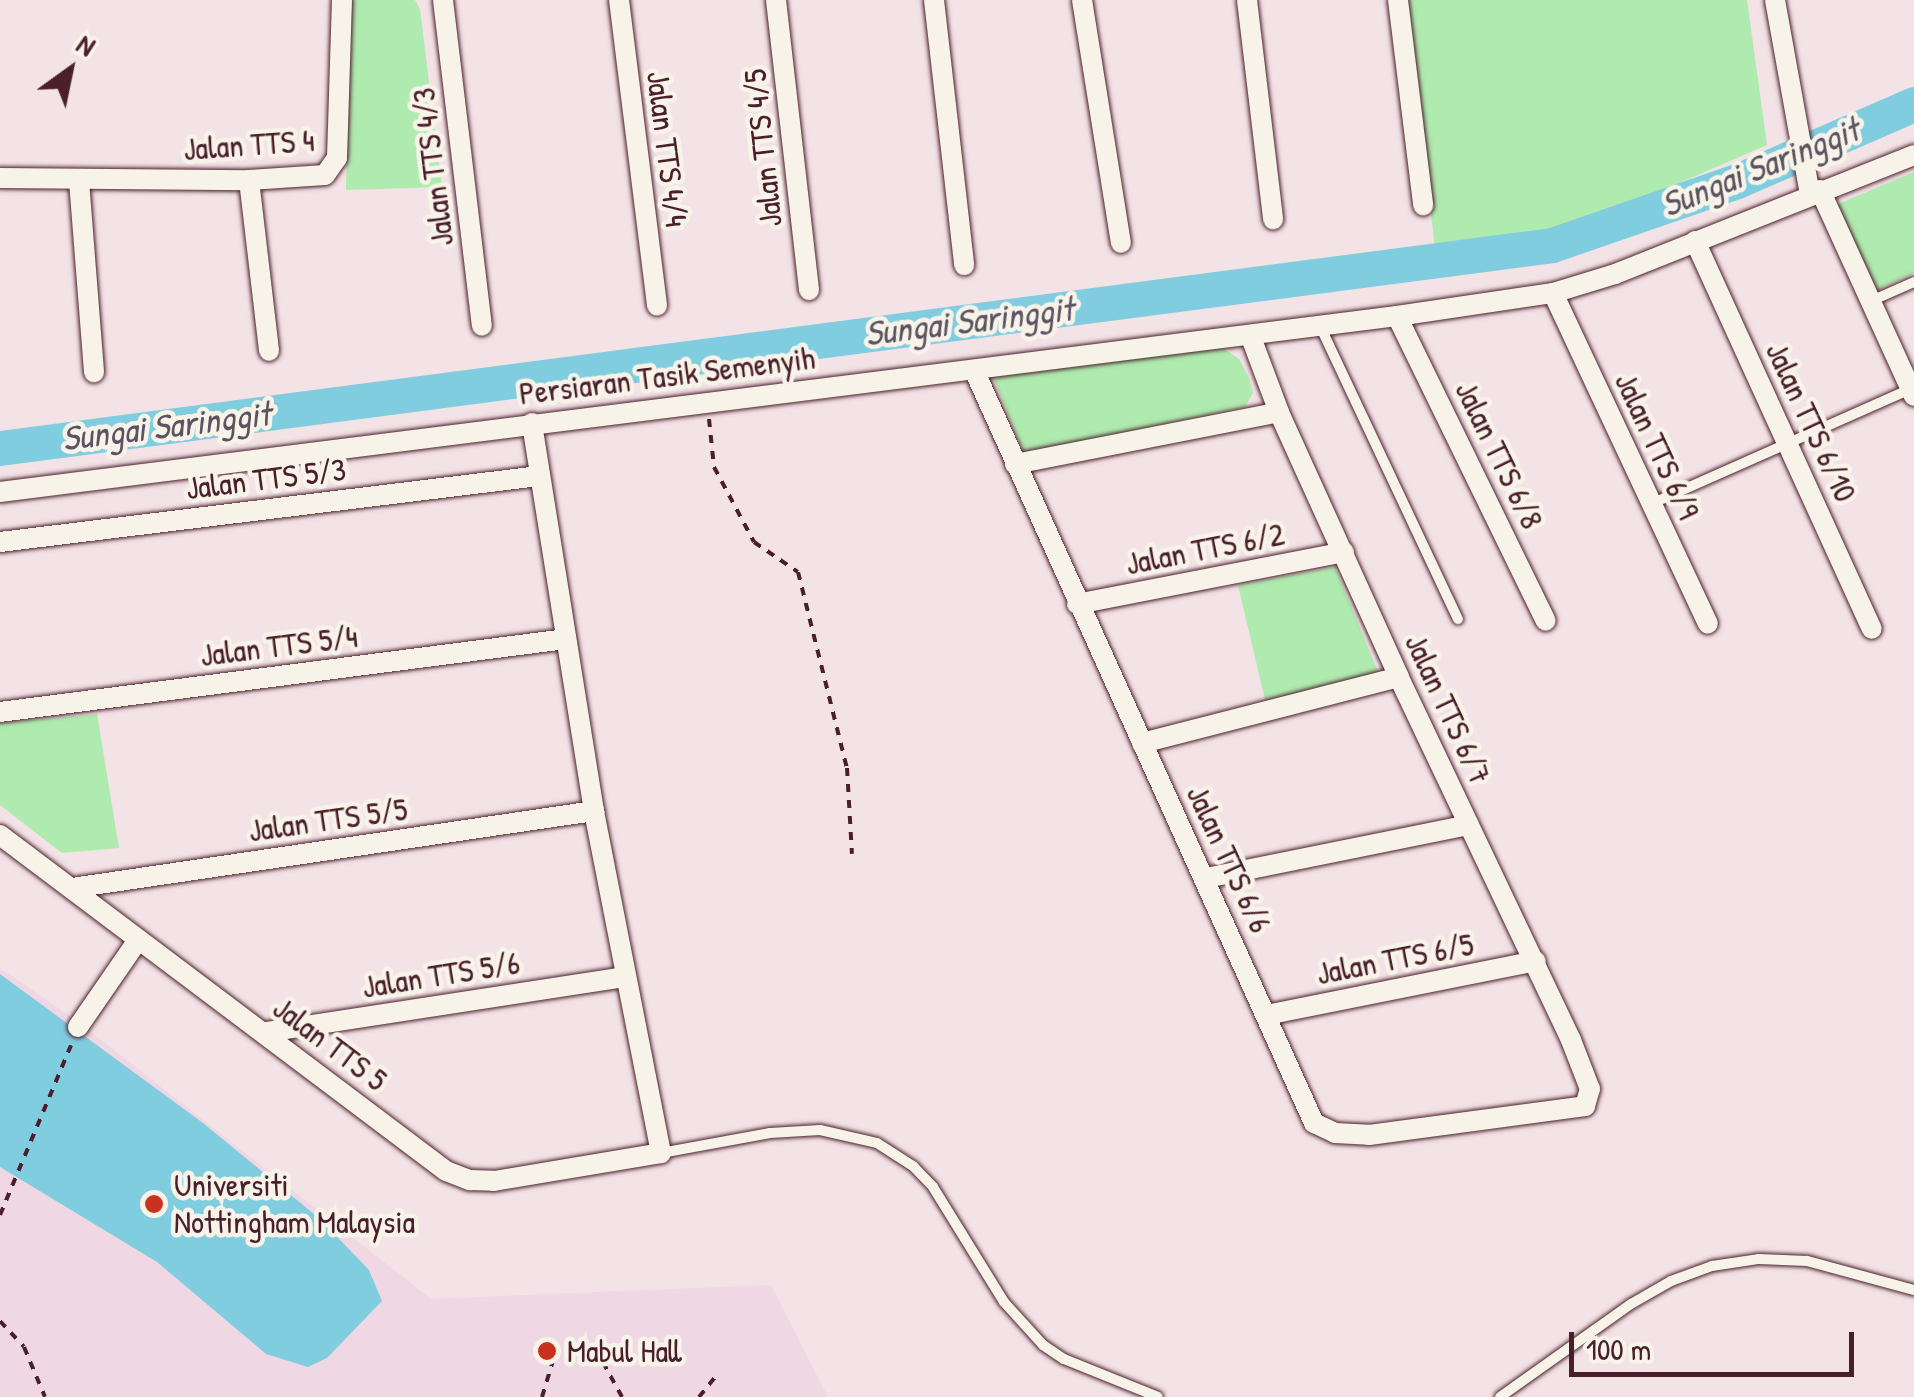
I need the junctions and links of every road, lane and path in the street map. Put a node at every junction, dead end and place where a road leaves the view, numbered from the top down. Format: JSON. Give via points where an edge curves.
{"nodes":[{"id":1,"x":342,"y":0,"type":"edge"},
{"id":2,"x":443,"y":0,"type":"edge"},
{"id":3,"x":618,"y":0,"type":"edge"},
{"id":4,"x":776,"y":0,"type":"edge"},
{"id":5,"x":934,"y":0,"type":"edge"},
{"id":6,"x":1082,"y":0,"type":"edge"},
{"id":7,"x":1248,"y":0,"type":"edge"},
{"id":8,"x":1398,"y":0,"type":"edge"},
{"id":9,"x":1775,"y":0,"type":"edge"},
{"id":10,"x":1914,"y":155,"type":"edge"},
{"id":11,"x":0,"y":178,"type":"edge"},
{"id":12,"x":80,"y":180,"type":"junction"},
{"id":13,"x":250,"y":180,"type":"junction"},
{"id":14,"x":1815,"y":192,"type":"junction"},
{"id":15,"x":1424,"y":205,"type":"dead end"},
{"id":16,"x":1273,"y":218,"type":"dead end"},
{"id":17,"x":1696,"y":241,"type":"junction"},
{"id":18,"x":1121,"y":243,"type":"dead end"},
{"id":19,"x":964,"y":266,"type":"dead end"},
{"id":20,"x":1914,"y":282,"type":"edge"},
{"id":21,"x":808,"y":290,"type":"dead end"},
{"id":22,"x":1552,"y":293,"type":"junction"},
{"id":23,"x":1871,"y":301,"type":"junction"},
{"id":24,"x":657,"y":306,"type":"dead end"},
{"id":25,"x":1397,"y":316,"type":"junction"},
{"id":26,"x":1319,"y":325,"type":"junction"},
{"id":27,"x":482,"y":326,"type":"dead end"},
{"id":28,"x":1250,"y":335,"type":"junction"},
{"id":29,"x":269,"y":350,"type":"dead end"},
{"id":30,"x":974,"y":370,"type":"junction"},
{"id":31,"x":94,"y":372,"type":"dead end"},
{"id":32,"x":1912,"y":392,"type":"edge"},
{"id":33,"x":710,"y":400,"type":"junction"},
{"id":34,"x":1279,"y":412,"type":"junction"},
{"id":35,"x":532,"y":423,"type":"junction"},
{"id":36,"x":1789,"y":446,"type":"junction"},
{"id":37,"x":1014,"y":464,"type":"junction"},
{"id":38,"x":539,"y":476,"type":"junction"},
{"id":39,"x":0,"y":492,"type":"edge"},
{"id":40,"x":1650,"y":504,"type":"junction"},
{"id":41,"x":0,"y":542,"type":"edge"},
{"id":42,"x":1344,"y":552,"type":"junction"},
{"id":43,"x":1077,"y":604,"type":"junction"},
{"id":44,"x":1458,"y":619,"type":"dead end"},
{"id":45,"x":1546,"y":621,"type":"dead end"},
{"id":46,"x":1708,"y":624,"type":"dead end"},
{"id":47,"x":1872,"y":629,"type":"dead end"},
{"id":48,"x":566,"y":639,"type":"junction"},
{"id":49,"x":1399,"y":677,"type":"junction"},
{"id":50,"x":0,"y":712,"type":"edge"},
{"id":51,"x":1142,"y":743,"type":"junction"},
{"id":52,"x":594,"y":810,"type":"junction"},
{"id":53,"x":1470,"y":825,"type":"junction"},
{"id":54,"x":0,"y":835,"type":"edge"},
{"id":55,"x":852,"y":854,"type":"dead end"},
{"id":56,"x":1206,"y":878,"type":"junction"},
{"id":57,"x":72,"y":888,"type":"junction"},
{"id":58,"x":138,"y":940,"type":"junction"},
{"id":59,"x":1536,"y":962,"type":"junction"},
{"id":60,"x":624,"y":977,"type":"junction"},
{"id":61,"x":1266,"y":1015,"type":"junction"},
{"id":62,"x":78,"y":1027,"type":"joint"},
{"id":63,"x":266,"y":1032,"type":"junction"},
{"id":64,"x":1585,"y":1106,"type":"joint"},
{"id":65,"x":661,"y":1153,"type":"junction"},
{"id":66,"x":0,"y":1215,"type":"edge"},
{"id":67,"x":1914,"y":1290,"type":"edge"},
{"id":68,"x":0,"y":1321,"type":"edge"},
{"id":69,"x":594,"y":1348,"type":"dead end"},
{"id":70,"x":555,"y":1354,"type":"dead end"},
{"id":71,"x":715,"y":1377,"type":"dead end"},
{"id":72,"x":46,"y":1396,"type":"edge"},
{"id":73,"x":542,"y":1397,"type":"edge"},
{"id":74,"x":622,"y":1397,"type":"edge"},
{"id":75,"x":699,"y":1397,"type":"edge"},
{"id":76,"x":1157,"y":1397,"type":"edge"},
{"id":77,"x":1500,"y":1397,"type":"edge"}],
"edges":[{"from":1,"to":13,"type":"street","name":"Jalan TTS 4","via":[[335,165],[325,176]]},
{"from":2,"to":27,"type":"street","name":"Jalan TTS 4/3"},
{"from":3,"to":24,"type":"street","name":"Jalan TTS 4/4"},
{"from":4,"to":21,"type":"street","name":"Jalan TTS 4/5"},
{"from":5,"to":19,"type":"street"},
{"from":6,"to":18,"type":"street"},
{"from":7,"to":16,"type":"street"},
{"from":8,"to":15,"type":"street"},
{"from":9,"to":14,"type":"street","via":[[1802,162]]},
{"from":10,"to":14,"type":"street","name":"Persiaran Tasik Semenyih"},
{"from":11,"to":12,"type":"street","name":"Jalan TTS 4"},
{"from":12,"to":13,"type":"street","name":"Jalan TTS 4"},
{"from":12,"to":31,"type":"street"},
{"from":13,"to":29,"type":"street"},
{"from":14,"to":17,"type":"street","name":"Persiaran Tasik Semenyih"},
{"from":14,"to":23,"type":"street"},
{"from":17,"to":22,"type":"street","name":"Persiaran Tasik Semenyih"},
{"from":17,"to":36,"type":"street","name":"Jalan TTS 6/10"},
{"from":20,"to":23,"type":"lane"},
{"from":22,"to":25,"type":"street","name":"Persiaran Tasik Semenyih"},
{"from":22,"to":40,"type":"street","name":"Jalan TTS 6/9"},
{"from":23,"to":32,"type":"street"},
{"from":25,"to":26,"type":"street","name":"Persiaran Tasik Semenyih"},
{"from":25,"to":45,"type":"street","name":"Jalan TTS 6/8"},
{"from":26,"to":28,"type":"street","name":"Persiaran Tasik Semenyih"},
{"from":26,"to":44,"type":"lane"},
{"from":28,"to":30,"type":"street","name":"Persiaran Tasik Semenyih"},
{"from":28,"to":34,"type":"street","name":"Jalan TTS 6/7"},
{"from":30,"to":33,"type":"street","name":"Persiaran Tasik Semenyih"},
{"from":30,"to":37,"type":"street","name":"Jalan TTS 6/6"},
{"from":32,"to":36,"type":"lane"},
{"from":33,"to":35,"type":"street","name":"Persiaran Tasik Semenyih"},
{"from":33,"to":55,"type":"path","via":[[714,467],[754,542],[798,572],[847,768]]},
{"from":34,"to":37,"type":"street"},
{"from":34,"to":42,"type":"street","name":"Jalan TTS 6/7"},
{"from":35,"to":38,"type":"street"},
{"from":35,"to":39,"type":"street","name":"Persiaran Tasik Semenyih"},
{"from":36,"to":40,"type":"lane"},
{"from":36,"to":47,"type":"street","name":"Jalan TTS 6/10"},
{"from":37,"to":43,"type":"street","name":"Jalan TTS 6/6"},
{"from":38,"to":41,"type":"street","name":"Jalan TTS 5/3"},
{"from":38,"to":48,"type":"street"},
{"from":40,"to":46,"type":"street","name":"Jalan TTS 6/9"},
{"from":42,"to":43,"type":"street","name":"Jalan TTS 6/2"},
{"from":42,"to":49,"type":"street","name":"Jalan TTS 6/7"},
{"from":43,"to":51,"type":"street","name":"Jalan TTS 6/6"},
{"from":48,"to":50,"type":"street","name":"Jalan TTS 5/4"},
{"from":48,"to":52,"type":"street"},
{"from":49,"to":51,"type":"street"},
{"from":49,"to":53,"type":"street","name":"Jalan TTS 6/7"},
{"from":51,"to":56,"type":"street","name":"Jalan TTS 6/6"},
{"from":52,"to":57,"type":"street","name":"Jalan TTS 5/5"},
{"from":52,"to":60,"type":"street"},
{"from":53,"to":56,"type":"street"},
{"from":53,"to":59,"type":"street","name":"Jalan TTS 6/7"},
{"from":54,"to":57,"type":"street","name":"Jalan TTS 5"},
{"from":56,"to":61,"type":"street","name":"Jalan TTS 6/6"},
{"from":57,"to":58,"type":"street","name":"Jalan TTS 5"},
{"from":58,"to":62,"type":"street"},
{"from":58,"to":63,"type":"street","name":"Jalan TTS 5"},
{"from":59,"to":61,"type":"street","name":"Jalan TTS 6/5"},
{"from":59,"to":64,"type":"street","name":"Jalan TTS 6/7","via":[[1590,1089]]},
{"from":60,"to":63,"type":"street","name":"Jalan TTS 5/6"},
{"from":60,"to":65,"type":"street"},
{"from":61,"to":64,"type":"street","name":"Jalan TTS 6/6","via":[[1309,1116],[1335,1133],[1385,1134]]},
{"from":62,"to":66,"type":"path"},
{"from":63,"to":65,"type":"street","name":"Jalan TTS 5","via":[[431,1160],[470,1180]]},
{"from":65,"to":76,"type":"lane","name":"Jalan TTS 5","via":[[820,1130],[877,1142],[932,1187],[1004,1302],[1043,1345]]},
{"from":67,"to":77,"type":"lane","via":[[1806,1261],[1712,1266],[1632,1304]]},
{"from":68,"to":72,"type":"path","via":[[24,1347]]},
{"from":69,"to":74,"type":"path"},
{"from":70,"to":73,"type":"path"},
{"from":71,"to":75,"type":"path"}]}
